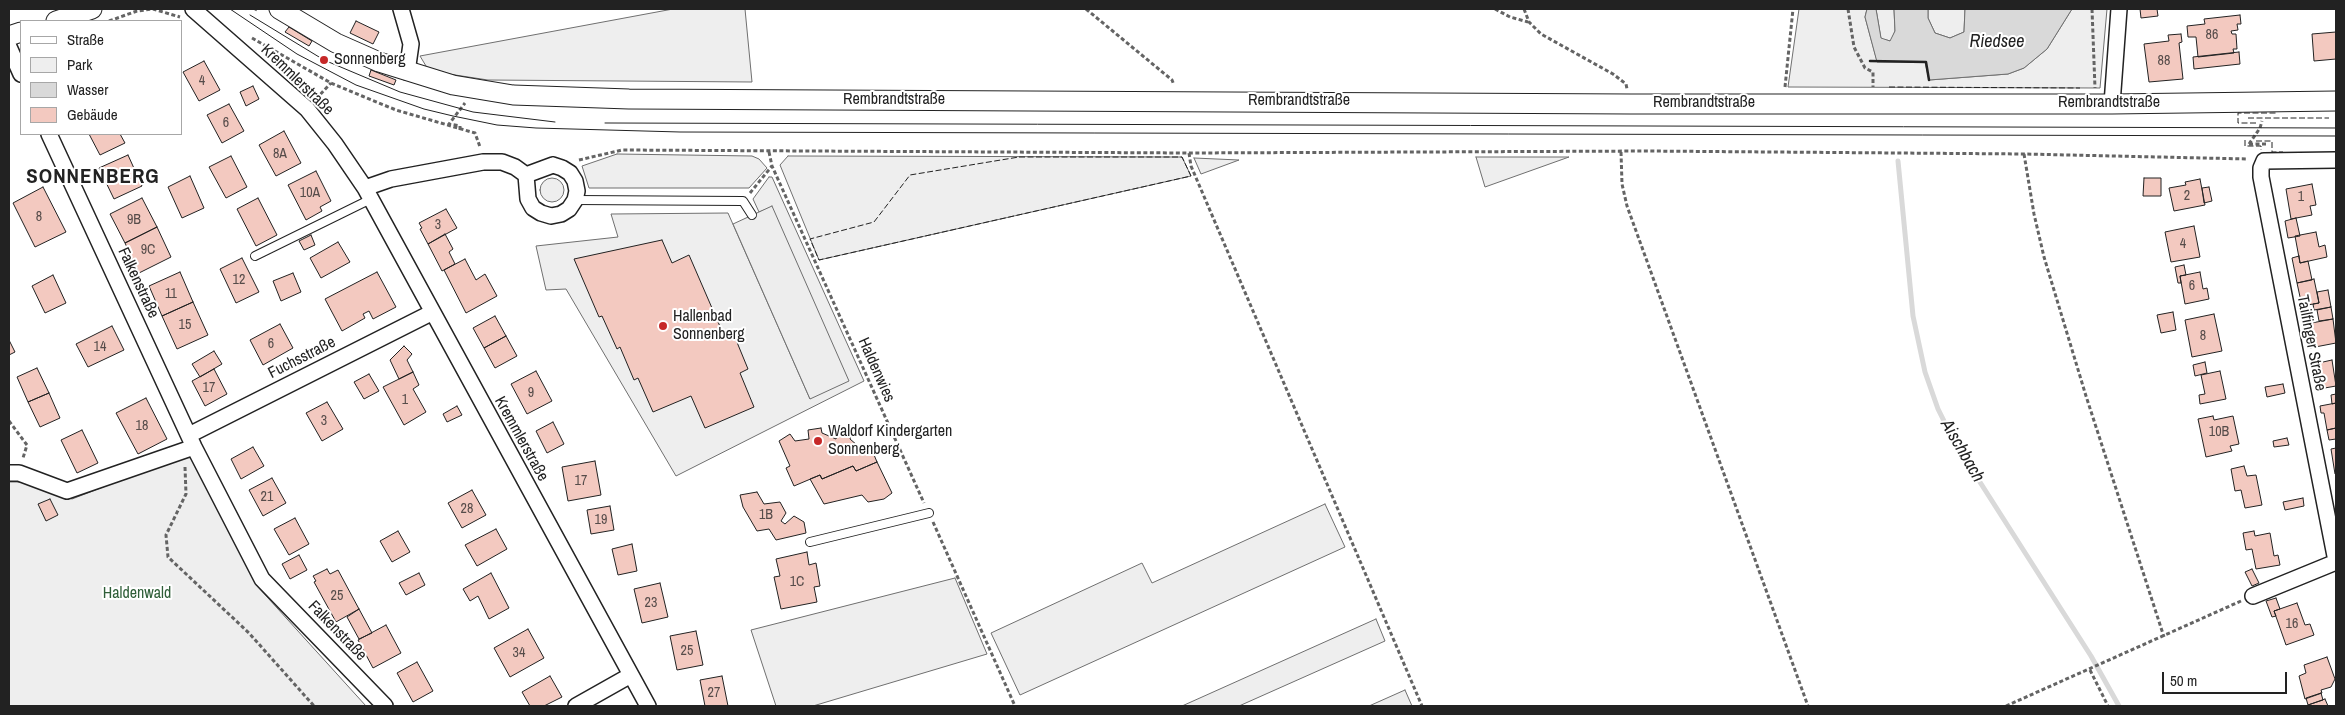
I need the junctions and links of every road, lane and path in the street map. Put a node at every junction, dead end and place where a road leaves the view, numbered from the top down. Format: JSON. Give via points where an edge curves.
{"nodes":[{"id":1,"x":92,"y":9,"type":"edge"},
{"id":2,"x":280,"y":9,"type":"edge"},
{"id":3,"x":401,"y":9,"type":"edge"},
{"id":4,"x":1086,"y":9,"type":"edge"},
{"id":5,"x":1495,"y":9,"type":"edge"},
{"id":6,"x":1524,"y":9,"type":"edge"},
{"id":7,"x":1792,"y":9,"type":"edge"},
{"id":8,"x":1848,"y":9,"type":"edge"},
{"id":9,"x":2092,"y":9,"type":"edge"},
{"id":10,"x":2119,"y":9,"type":"edge"},
{"id":11,"x":136,"y":10,"type":"edge"},
{"id":12,"x":194,"y":10,"type":"edge"},
{"id":13,"x":59,"y":20,"type":"edge"},
{"id":14,"x":111,"y":20,"type":"edge"},
{"id":15,"x":1529,"y":22,"type":"junction"},
{"id":16,"x":250,"y":36,"type":"dead end"},
{"id":17,"x":9,"y":47,"type":"edge"},
{"id":18,"x":20,"y":72,"type":"edge"},
{"id":19,"x":407,"y":72,"type":"junction"},
{"id":20,"x":331,"y":83,"type":"junction"},
{"id":21,"x":458,"y":100,"type":"dead end"},
{"id":22,"x":1179,"y":100,"type":"junction"},
{"id":23,"x":2336,"y":100,"type":"edge"},
{"id":24,"x":1783,"y":102,"type":"junction"},
{"id":25,"x":1872,"y":102,"type":"junction"},
{"id":26,"x":1631,"y":104,"type":"junction"},
{"id":27,"x":2112,"y":104,"type":"junction"},
{"id":28,"x":307,"y":109,"type":"junction"},
{"id":29,"x":2263,"y":121,"type":"dead end"},
{"id":30,"x":460,"y":130,"type":"junction"},
{"id":31,"x":49,"y":135,"type":"edge"},
{"id":32,"x":2249,"y":144,"type":"dead end"},
{"id":33,"x":769,"y":152,"type":"junction"},
{"id":34,"x":1621,"y":152,"type":"junction"},
{"id":35,"x":1189,"y":153,"type":"junction"},
{"id":36,"x":2024,"y":154,"type":"junction"},
{"id":37,"x":2336,"y":160,"type":"edge"},
{"id":38,"x":483,"y":162,"type":"junction"},
{"id":39,"x":2264,"y":162,"type":"junction"},
{"id":40,"x":772,"y":166,"type":"junction"},
{"id":41,"x":562,"y":168,"type":"junction"},
{"id":42,"x":526,"y":174,"type":"junction"},
{"id":43,"x":368,"y":193,"type":"junction"},
{"id":44,"x":575,"y":200,"type":"junction"},
{"id":45,"x":743,"y":201,"type":"junction"},
{"id":46,"x":752,"y":215,"type":"dead end"},
{"id":47,"x":255,"y":256,"type":"dead end"},
{"id":48,"x":432,"y":313,"type":"junction"},
{"id":49,"x":9,"y":421,"type":"edge"},
{"id":50,"x":190,"y":444,"type":"junction"},
{"id":51,"x":14,"y":473,"type":"edge"},
{"id":52,"x":929,"y":513,"type":"junction"},
{"id":53,"x":810,"y":542,"type":"dead end"},
{"id":54,"x":2336,"y":562,"type":"edge"},
{"id":55,"x":2252,"y":596,"type":"joint"},
{"id":56,"x":2164,"y":637,"type":"junction"},
{"id":57,"x":2091,"y":669,"type":"junction"},
{"id":58,"x":631,"y":675,"type":"junction"},
{"id":59,"x":314,"y":706,"type":"edge"},
{"id":60,"x":385,"y":706,"type":"edge"},
{"id":61,"x":576,"y":706,"type":"edge"},
{"id":62,"x":648,"y":706,"type":"edge"},
{"id":63,"x":1015,"y":706,"type":"edge"},
{"id":64,"x":1422,"y":706,"type":"edge"},
{"id":65,"x":1808,"y":706,"type":"edge"},
{"id":66,"x":2006,"y":706,"type":"edge"},
{"id":67,"x":2108,"y":706,"type":"edge"}],
"edges":[{"from":1,"to":13,"type":"street"},
{"from":2,"to":19,"type":"street","name":"Rembrandtstraße","via":[[336,43]]},
{"from":3,"to":19,"type":"street","via":[[411,44]]},
{"from":4,"to":22,"type":"path","via":[[1172,80]]},
{"from":5,"to":15,"type":"path"},
{"from":6,"to":15,"type":"path"},
{"from":7,"to":24,"type":"path"},
{"from":8,"to":25,"type":"path","via":[[1859,60],[1873,72]]},
{"from":9,"to":27,"type":"path","via":[[2095,89]]},
{"from":10,"to":27,"type":"street"},
{"from":11,"to":12,"type":"path","via":[[152,9],[189,20]]},
{"from":11,"to":14,"type":"path"},
{"from":12,"to":28,"type":"street","name":"Kremmlerstraße"},
{"from":15,"to":26,"type":"path","via":[[1542,34],[1626,84]]},
{"from":16,"to":20,"type":"path"},
{"from":17,"to":18,"type":"street"},
{"from":19,"to":22,"type":"street","name":"Rembrandtstraße","via":[[453,85],[523,96]]},
{"from":20,"to":28,"type":"path"},
{"from":20,"to":30,"type":"path","via":[[396,110]]},
{"from":21,"to":30,"type":"path","via":[[465,101],[465,104],[449,124],[460,126]]},
{"from":22,"to":26,"type":"street","name":"Rembrandtstraße"},
{"from":23,"to":27,"type":"street","name":"Rembrandtstraße"},
{"from":24,"to":25,"type":"street","name":"Rembrandtstraße"},
{"from":24,"to":26,"type":"street","name":"Rembrandtstraße"},
{"from":25,"to":27,"type":"street","name":"Rembrandtstraße"},
{"from":28,"to":43,"type":"street","name":"Kremmlerstraße"},
{"from":29,"to":32,"type":"path"},
{"from":30,"to":38,"type":"path","via":[[475,133]]},
{"from":31,"to":50,"type":"street","name":"Falkenstraße"},
{"from":33,"to":35,"type":"path"},
{"from":33,"to":40,"type":"path","name":"Haldenwies"},
{"from":33,"to":41,"type":"path","via":[[622,150],[579,160]]},
{"from":34,"to":35,"type":"path"},
{"from":34,"to":36,"type":"path"},
{"from":34,"to":65,"type":"path","via":[[1622,184],[1627,206]]},
{"from":35,"to":64,"type":"path"},
{"from":36,"to":39,"type":"path","via":[[2238,157]]},
{"from":36,"to":56,"type":"path","via":[[2044,257]]},
{"from":37,"to":39,"type":"street"},
{"from":38,"to":42,"type":"street","via":[[502,162]]},
{"from":38,"to":43,"type":"street","via":[[391,179]]},
{"from":39,"to":54,"type":"street","name":"Tailfinger Straße","via":[[2261,177]]},
{"from":40,"to":45,"type":"path"},
{"from":40,"to":52,"type":"path","name":"Haldenwies"},
{"from":41,"to":42,"type":"street","via":[[553,165]]},
{"from":41,"to":44,"type":"street","via":[[575,181]]},
{"from":42,"to":44,"type":"street","via":[[528,199],[541,213],[561,214]]},
{"from":43,"to":47,"type":"lane"},
{"from":43,"to":48,"type":"street","name":"Kremmlerstraße"},
{"from":44,"to":45,"type":"lane"},
{"from":45,"to":46,"type":"lane"},
{"from":48,"to":50,"type":"street","name":"Fuchsstraße"},
{"from":48,"to":58,"type":"street","name":"Kremmlerstraße"},
{"from":49,"to":51,"type":"path","via":[[27,445]]},
{"from":50,"to":51,"type":"street","via":[[67,491]]},
{"from":50,"to":59,"type":"path","via":[[186,494],[166,534],[168,557],[249,633]]},
{"from":50,"to":60,"type":"street","name":"Falkenstraße","via":[[262,579]]},
{"from":52,"to":53,"type":"lane"},
{"from":52,"to":63,"type":"path","name":"Haldenwies"},
{"from":54,"to":55,"type":"street"},
{"from":55,"to":56,"type":"path"},
{"from":56,"to":57,"type":"path"},
{"from":57,"to":66,"type":"path"},
{"from":57,"to":67,"type":"path"},
{"from":58,"to":61,"type":"street"},
{"from":58,"to":62,"type":"street","name":"Kremmlerstraße"}]}
